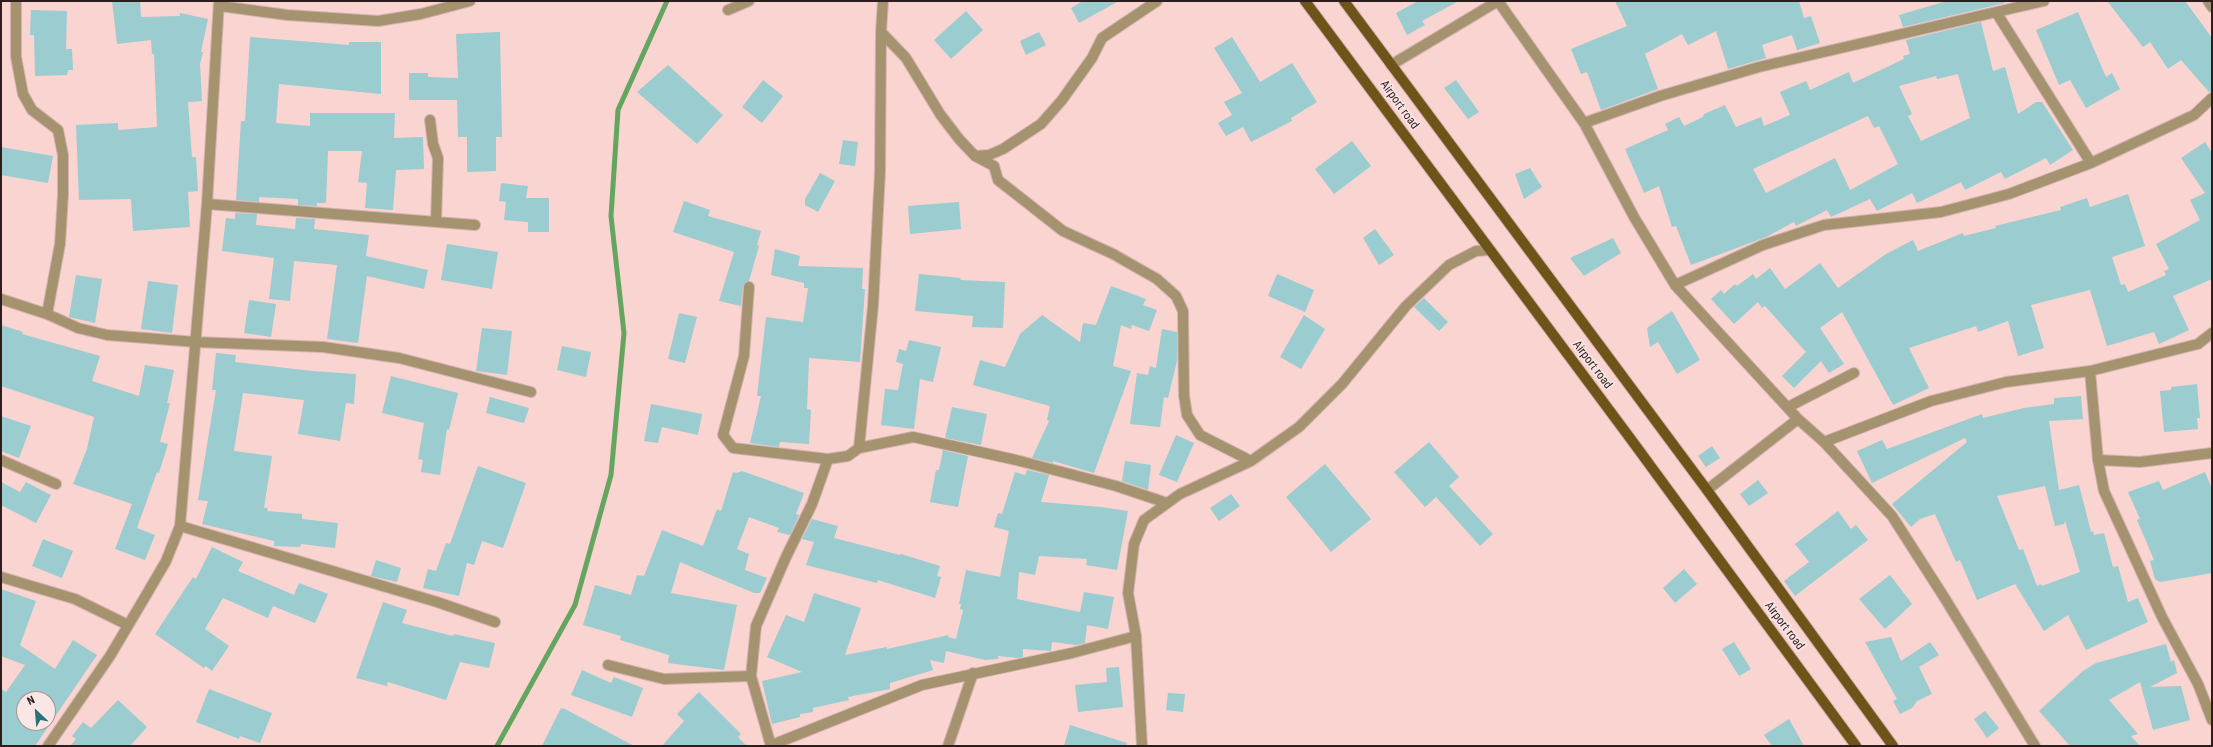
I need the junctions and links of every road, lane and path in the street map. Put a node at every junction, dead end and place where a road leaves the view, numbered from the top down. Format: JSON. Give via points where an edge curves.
{"nodes":[{"id":1,"x":16,"y":1,"type":"edge"},
{"id":2,"x":470,"y":1,"type":"edge"},
{"id":3,"x":749,"y":1,"type":"edge"},
{"id":4,"x":883,"y":1,"type":"edge"},
{"id":5,"x":1157,"y":1,"type":"edge"},
{"id":6,"x":1305,"y":1,"type":"edge"},
{"id":7,"x":1344,"y":1,"type":"edge"},
{"id":8,"x":2044,"y":1,"type":"edge"},
{"id":9,"x":2208,"y":1,"type":"edge"},
{"id":10,"x":220,"y":3,"type":"edge"},
{"id":11,"x":2212,"y":6,"type":"edge"},
{"id":12,"x":728,"y":10,"type":"dead end"},
{"id":13,"x":1996,"y":12,"type":"junction"},
{"id":14,"x":881,"y":32,"type":"junction"},
{"id":15,"x":1392,"y":65,"type":"junction"},
{"id":16,"x":2212,"y":98,"type":"edge"},
{"id":17,"x":430,"y":120,"type":"dead end"},
{"id":18,"x":1584,"y":123,"type":"junction"},
{"id":19,"x":975,"y":156,"type":"junction"},
{"id":20,"x":2091,"y":163,"type":"junction"},
{"id":21,"x":207,"y":204,"type":"junction"},
{"id":22,"x":436,"y":222,"type":"junction"},
{"id":23,"x":475,"y":225,"type":"dead end"},
{"id":24,"x":1490,"y":250,"type":"junction"},
{"id":25,"x":1675,"y":285,"type":"junction"},
{"id":26,"x":749,"y":287,"type":"dead end"},
{"id":27,"x":1,"y":299,"type":"edge"},
{"id":28,"x":47,"y":314,"type":"junction"},
{"id":29,"x":2212,"y":333,"type":"edge"},
{"id":30,"x":196,"y":342,"type":"junction"},
{"id":31,"x":2090,"y":371,"type":"junction"},
{"id":32,"x":1854,"y":373,"type":"dead end"},
{"id":33,"x":531,"y":392,"type":"dead end"},
{"id":34,"x":1788,"y":407,"type":"junction"},
{"id":35,"x":1798,"y":419,"type":"junction"},
{"id":36,"x":1824,"y":442,"type":"junction"},
{"id":37,"x":859,"y":448,"type":"junction"},
{"id":38,"x":2212,"y":453,"type":"edge"},
{"id":39,"x":828,"y":459,"type":"junction"},
{"id":40,"x":1,"y":460,"type":"edge"},
{"id":41,"x":2098,"y":460,"type":"junction"},
{"id":42,"x":1251,"y":461,"type":"junction"},
{"id":43,"x":56,"y":484,"type":"dead end"},
{"id":44,"x":1707,"y":490,"type":"junction"},
{"id":45,"x":1167,"y":503,"type":"junction"},
{"id":46,"x":180,"y":526,"type":"junction"},
{"id":47,"x":1,"y":577,"type":"edge"},
{"id":48,"x":495,"y":622,"type":"dead end"},
{"id":49,"x":128,"y":625,"type":"junction"},
{"id":50,"x":1136,"y":636,"type":"junction"},
{"id":51,"x":608,"y":665,"type":"dead end"},
{"id":52,"x":973,"y":673,"type":"junction"},
{"id":53,"x":751,"y":676,"type":"junction"},
{"id":54,"x":2212,"y":720,"type":"edge"},
{"id":55,"x":772,"y":745,"type":"edge"},
{"id":56,"x":48,"y":746,"type":"edge"},
{"id":57,"x":948,"y":746,"type":"edge"},
{"id":58,"x":1142,"y":746,"type":"edge"},
{"id":59,"x":1856,"y":746,"type":"edge"},
{"id":60,"x":1893,"y":746,"type":"edge"},
{"id":61,"x":2035,"y":746,"type":"edge"}],
"edges":[{"from":1,"to":28,"type":"street","via":[[16,57],[23,94],[32,110],[58,130],[63,155],[64,194],[60,244]]},
{"from":2,"to":10,"type":"street","via":[[421,14],[378,21],[287,15]]},
{"from":3,"to":12,"type":"street"},
{"from":4,"to":14,"type":"street"},
{"from":5,"to":19,"type":"street","via":[[1102,38],[1092,58],[1042,124],[1003,150]]},
{"from":6,"to":24,"type":"main road","name":"Airport road"},
{"from":7,"to":15,"type":"main road","name":"Airport road"},
{"from":8,"to":13,"type":"street"},
{"from":9,"to":11,"type":"street"},
{"from":10,"to":21,"type":"street"},
{"from":13,"to":18,"type":"street","via":[[1759,67],[1660,96]]},
{"from":13,"to":20,"type":"street"},
{"from":14,"to":19,"type":"street","via":[[906,58],[940,114]]},
{"from":14,"to":37,"type":"street","via":[[880,180],[873,306]]},
{"from":15,"to":18,"type":"street","via":[[1498,1]]},
{"from":15,"to":44,"type":"main road","name":"Airport road"},
{"from":16,"to":20,"type":"street","via":[[2194,115]]},
{"from":17,"to":22,"type":"street","via":[[433,144],[438,158]]},
{"from":18,"to":25,"type":"street","via":[[1634,217]]},
{"from":19,"to":42,"type":"street","via":[[994,166],[998,180],[1063,231],[1078,236],[1151,275],[1176,296],[1182,311],[1184,395],[1187,415],[1200,435]]},
{"from":20,"to":25,"type":"street","via":[[2009,194],[1941,212],[1824,225],[1763,246]]},
{"from":21,"to":22,"type":"street"},
{"from":21,"to":30,"type":"street"},
{"from":22,"to":23,"type":"street"},
{"from":24,"to":42,"type":"street","via":[[1476,252],[1449,265],[1406,306],[1342,384],[1299,427]]},
{"from":24,"to":59,"type":"main road","name":"Airport road"},
{"from":25,"to":34,"type":"street"},
{"from":26,"to":39,"type":"street","via":[[744,356],[723,434],[733,448]]},
{"from":27,"to":28,"type":"street"},
{"from":28,"to":30,"type":"street","via":[[78,328],[107,335]]},
{"from":29,"to":31,"type":"street","via":[[2198,344]]},
{"from":30,"to":33,"type":"street","via":[[323,347],[399,358]]},
{"from":30,"to":46,"type":"street"},
{"from":31,"to":36,"type":"street","via":[[2006,382],[1931,402]]},
{"from":31,"to":41,"type":"street"},
{"from":32,"to":34,"type":"street"},
{"from":34,"to":35,"type":"street"},
{"from":35,"to":36,"type":"street"},
{"from":35,"to":44,"type":"street"},
{"from":36,"to":61,"type":"street","via":[[1892,516]]},
{"from":37,"to":39,"type":"street","via":[[848,456]]},
{"from":37,"to":45,"type":"street","via":[[913,437],[1116,486]]},
{"from":38,"to":41,"type":"street","via":[[2140,462]]},
{"from":39,"to":53,"type":"street","via":[[812,504],[756,626]]},
{"from":40,"to":43,"type":"street"},
{"from":41,"to":54,"type":"street","via":[[2104,491],[2121,533],[2198,684]]},
{"from":42,"to":45,"type":"street","via":[[1180,494]]},
{"from":44,"to":60,"type":"main road","name":"Airport road"},
{"from":45,"to":50,"type":"street","via":[[1144,520],[1134,544],[1128,593]]},
{"from":46,"to":48,"type":"street","via":[[437,602]]},
{"from":46,"to":49,"type":"street","via":[[166,561]]},
{"from":47,"to":49,"type":"street","via":[[75,599]]},
{"from":49,"to":56,"type":"street","via":[[110,656]]},
{"from":50,"to":52,"type":"street","via":[[1072,653]]},
{"from":50,"to":58,"type":"street"},
{"from":51,"to":53,"type":"street","via":[[664,679]]},
{"from":52,"to":55,"type":"street","via":[[922,685]]},
{"from":52,"to":57,"type":"street"},
{"from":53,"to":55,"type":"street"}]}
